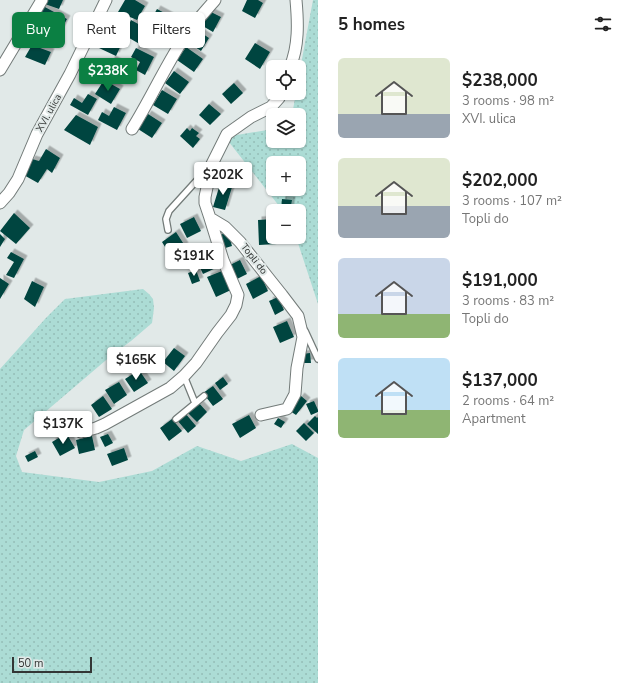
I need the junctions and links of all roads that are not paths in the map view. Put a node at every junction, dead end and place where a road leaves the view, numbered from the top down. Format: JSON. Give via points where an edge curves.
{"nodes":[{"id":1,"x":42,"y":0,"type":"edge"},
{"id":2,"x":106,"y":0,"type":"edge"},
{"id":3,"x":215,"y":0,"type":"edge"},
{"id":4,"x":296,"y":0,"type":"edge"},
{"id":5,"x":293,"y":60,"type":"edge"},
{"id":6,"x":0,"y":70,"type":"edge"},
{"id":7,"x":278,"y":100,"type":"edge"},
{"id":8,"x":132,"y":129,"type":"dead end"},
{"id":9,"x":212,"y":164,"type":"junction"},
{"id":10,"x":0,"y":203,"type":"edge"},
{"id":11,"x":210,"y":218,"type":"junction"},
{"id":12,"x":168,"y":230,"type":"dead end"},
{"id":13,"x":298,"y":316,"type":"junction"},
{"id":14,"x":318,"y":359,"type":"edge"},
{"id":15,"x":184,"y":376,"type":"junction"},
{"id":16,"x":204,"y":396,"type":"dead end"},
{"id":17,"x":194,"y":403,"type":"junction"},
{"id":18,"x":261,"y":415,"type":"dead end"},
{"id":19,"x":176,"y":419,"type":"dead end"},
{"id":20,"x":81,"y":432,"type":"dead end"}],
"edges":[{"from":1,"to":6,"type":"street"},
{"from":2,"to":10,"type":"street","name":"XVI. ulica","via":[[37,134],[18,179]]},
{"from":3,"to":8,"type":"street","via":[[183,39]]},
{"from":4,"to":5,"type":"street","via":[[297,36]]},
{"from":7,"to":9,"type":"street","via":[[227,134]]},
{"from":9,"to":11,"type":"street","via":[[205,197]]},
{"from":9,"to":12,"type":"lane","via":[[169,211],[166,219]]},
{"from":11,"to":13,"type":"street","name":"Topli do","via":[[226,227],[240,242]]},
{"from":11,"to":15,"type":"street","via":[[223,260],[238,295],[231,315]]},
{"from":13,"to":14,"type":"lane"},
{"from":13,"to":18,"type":"street","name":"Topli do","via":[[303,337],[295,394],[287,409]]},
{"from":15,"to":17,"type":"lane"},
{"from":15,"to":20,"type":"street","via":[[170,388],[118,417]]},
{"from":16,"to":17,"type":"lane"},
{"from":17,"to":19,"type":"lane"}]}
